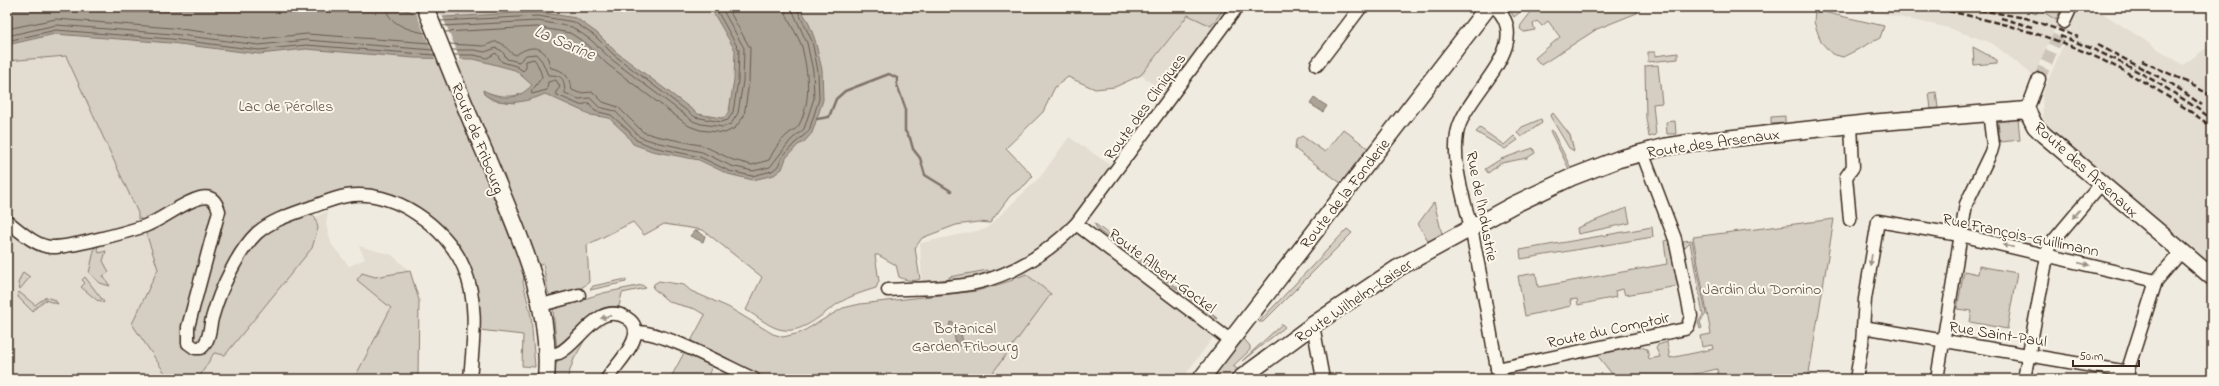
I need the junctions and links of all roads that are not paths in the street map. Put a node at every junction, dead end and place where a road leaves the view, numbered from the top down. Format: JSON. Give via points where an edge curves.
{"nodes":[{"id":1,"x":425,"y":7,"type":"edge"},
{"id":2,"x":1237,"y":7,"type":"edge"},
{"id":3,"x":1361,"y":7,"type":"edge"},
{"id":4,"x":1488,"y":7,"type":"edge"},
{"id":5,"x":1495,"y":7,"type":"edge"},
{"id":6,"x":2071,"y":7,"type":"edge"},
{"id":7,"x":2064,"y":22,"type":"tunnel mouth"},
{"id":8,"x":1317,"y":65,"type":"dead end"},
{"id":9,"x":2040,"y":79,"type":"tunnel mouth"},
{"id":10,"x":2027,"y":110,"type":"junction"},
{"id":11,"x":1989,"y":112,"type":"junction"},
{"id":12,"x":1851,"y":125,"type":"junction"},
{"id":13,"x":1642,"y":152,"type":"junction"},
{"id":14,"x":2101,"y":184,"type":"junction"},
{"id":15,"x":7,"y":220,"type":"edge"},
{"id":16,"x":1850,"y":220,"type":"dead end"},
{"id":17,"x":1076,"y":224,"type":"junction"},
{"id":18,"x":1471,"y":227,"type":"junction"},
{"id":19,"x":1960,"y":235,"type":"junction"},
{"id":20,"x":2181,"y":252,"type":"junction"},
{"id":21,"x":2046,"y":255,"type":"junction"},
{"id":22,"x":2212,"y":277,"type":"edge"},
{"id":23,"x":2156,"y":281,"type":"junction"},
{"id":24,"x":888,"y":290,"type":"dead end"},
{"id":25,"x":579,"y":295,"type":"dead end"},
{"id":26,"x":541,"y":304,"type":"junction"},
{"id":27,"x":1313,"y":325,"type":"junction"},
{"id":28,"x":1862,"y":327,"type":"junction"},
{"id":29,"x":637,"y":332,"type":"junction"},
{"id":30,"x":1231,"y":341,"type":"junction"},
{"id":31,"x":1943,"y":341,"type":"junction"},
{"id":32,"x":2028,"y":354,"type":"junction"},
{"id":33,"x":547,"y":355,"type":"junction"},
{"id":34,"x":1498,"y":374,"type":"edge"},
{"id":35,"x":2127,"y":376,"type":"edge"},
{"id":36,"x":470,"y":379,"type":"edge"},
{"id":37,"x":546,"y":379,"type":"edge"},
{"id":38,"x":607,"y":379,"type":"edge"},
{"id":39,"x":754,"y":379,"type":"edge"},
{"id":40,"x":1201,"y":379,"type":"edge"},
{"id":41,"x":1240,"y":379,"type":"edge"},
{"id":42,"x":1323,"y":379,"type":"edge"},
{"id":43,"x":1856,"y":379,"type":"edge"},
{"id":44,"x":1937,"y":379,"type":"edge"},
{"id":45,"x":2024,"y":379,"type":"edge"}],
"edges":[{"from":1,"to":26,"type":"main road","name":"Route de Fribourg","via":[[532,270]]},
{"from":2,"to":17,"type":"street","name":"Route des Cliniques"},
{"from":3,"to":8,"type":"street"},
{"from":4,"to":30,"type":"main road","name":"Route de la Fonderie"},
{"from":5,"to":18,"type":"street","name":"Rue de l'Industrie","via":[[1507,22],[1509,35],[1506,48],[1462,117],[1457,136],[1459,180]]},
{"from":6,"to":7,"type":"street"},
{"from":9,"to":10,"type":"street"},
{"from":10,"to":11,"type":"main road","name":"Route des Arsenaux"},
{"from":10,"to":14,"type":"main road","name":"Route des Arsenaux","via":[[2044,135]]},
{"from":11,"to":12,"type":"main road","name":"Route des Arsenaux"},
{"from":11,"to":19,"type":"street","via":[[1993,145],[1968,199]]},
{"from":12,"to":13,"type":"main road","name":"Route des Arsenaux","via":[[1689,143]]},
{"from":12,"to":16,"type":"street","via":[[1853,167],[1846,177]]},
{"from":13,"to":18,"type":"main road","name":"Route des Arsenaux","via":[[1572,177]]},
{"from":13,"to":34,"type":"street","name":"Route du Comptoir","via":[[1675,239],[1691,316],[1688,326]]},
{"from":14,"to":20,"type":"main road","name":"Route des Arsenaux"},
{"from":14,"to":21,"type":"street","one_way":true,"via":[[2049,246]]},
{"from":15,"to":36,"type":"street","via":[[38,243],[50,247],[68,246],[146,226],[200,198],[212,199],[219,211],[187,332],[188,343],[195,348],[201,348],[207,340],[212,316],[222,291],[239,257],[258,233],[288,215],[346,196],[363,195],[382,199],[422,217],[455,249],[465,269],[473,303],[474,338]]},
{"from":17,"to":24,"type":"street","name":"Route des Cliniques","via":[[1051,247],[1007,274],[979,282]]},
{"from":17,"to":30,"type":"street","name":"Route Albert-Gockel"},
{"from":18,"to":27,"type":"main road","name":"Route Wilhelm-Kaiser","via":[[1398,268]]},
{"from":18,"to":34,"type":"street","name":"Rue de l'Industrie"},
{"from":21,"to":19,"type":"street","name":"Rue François-Guillimann","one_way":true},
{"from":19,"to":28,"type":"street","name":"Rue François-Guillimann","one_way":true,"via":[[1878,221]]},
{"from":19,"to":31,"type":"street"},
{"from":20,"to":22,"type":"main road","name":"Route des Arsenaux"},
{"from":20,"to":23,"type":"street"},
{"from":21,"to":23,"type":"street","name":"Rue François-Guillimann","one_way":true},
{"from":21,"to":32,"type":"street"},
{"from":23,"to":35,"type":"street"},
{"from":25,"to":26,"type":"street"},
{"from":26,"to":33,"type":"main road","name":"Route de Fribourg"},
{"from":27,"to":41,"type":"main road","name":"Route Wilhelm-Kaiser"},
{"from":27,"to":42,"type":"street"},
{"from":28,"to":31,"type":"street","name":"Rue Saint-Paul"},
{"from":28,"to":43,"type":"street"},
{"from":29,"to":33,"type":"street","one_way":true,"via":[[635,326],[626,318],[605,316],[590,324],[560,353]]},
{"from":29,"to":38,"type":"street","via":[[633,342]]},
{"from":29,"to":39,"type":"street","via":[[663,338]]},
{"from":30,"to":40,"type":"main road","name":"Route de la Fonderie"},
{"from":31,"to":32,"type":"street","name":"Rue Saint-Paul"},
{"from":31,"to":44,"type":"street"},
{"from":32,"to":35,"type":"street","name":"Rue Saint-Paul"},
{"from":32,"to":45,"type":"street"},
{"from":33,"to":37,"type":"main road","name":"Route de Fribourg"}]}
